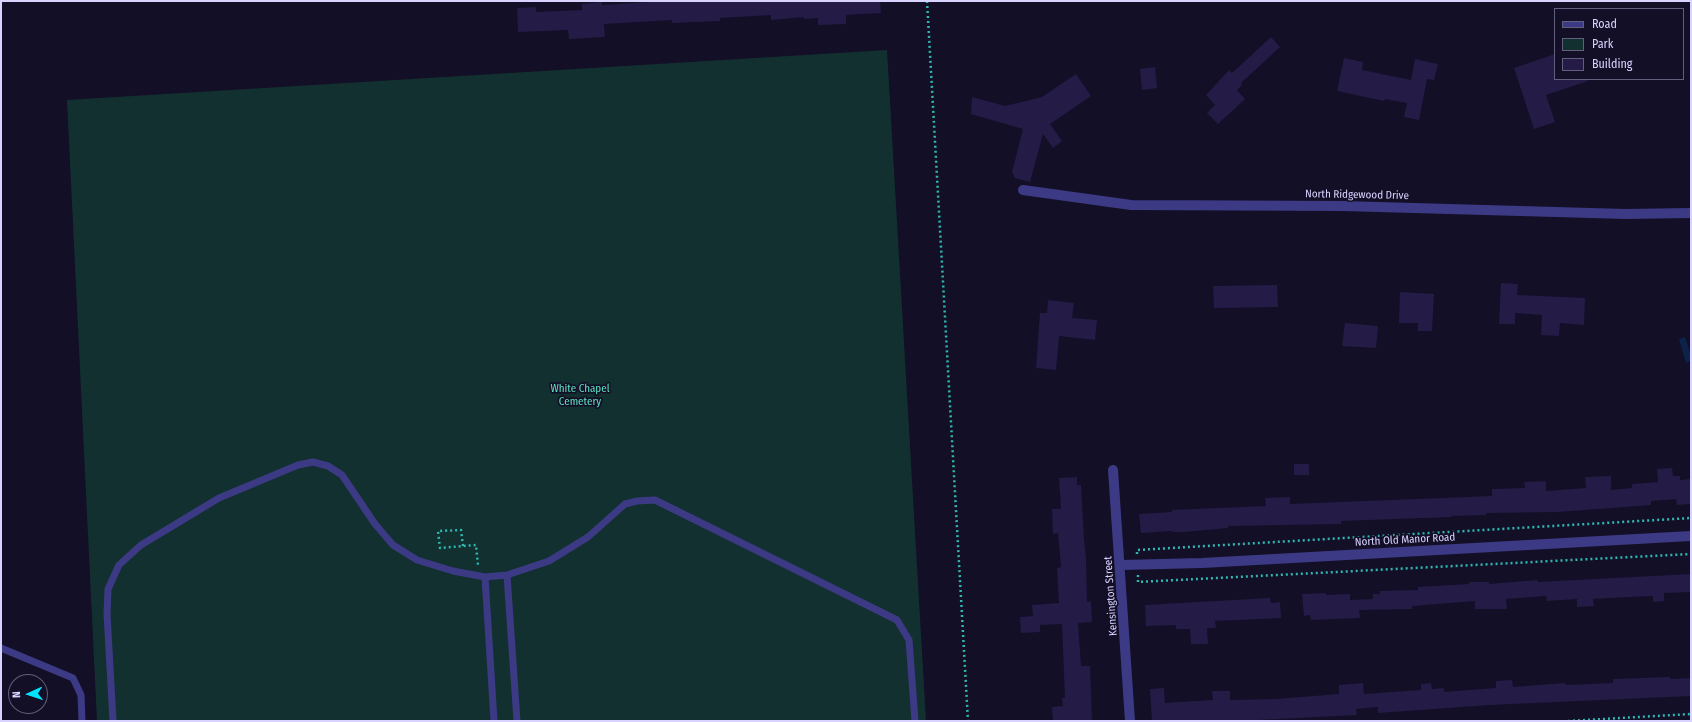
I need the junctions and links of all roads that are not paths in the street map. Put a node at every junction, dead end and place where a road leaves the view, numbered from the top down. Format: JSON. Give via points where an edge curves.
{"nodes":[{"id":1,"x":1024,"y":190,"type":"dead end"},
{"id":2,"x":1691,"y":213,"type":"edge"},
{"id":3,"x":1113,"y":470,"type":"dead end"},
{"id":4,"x":1691,"y":536,"type":"edge"},
{"id":5,"x":1121,"y":565,"type":"junction"},
{"id":6,"x":507,"y":575,"type":"junction"},
{"id":7,"x":482,"y":576,"type":"junction"},
{"id":8,"x":1,"y":648,"type":"edge"},
{"id":9,"x":82,"y":721,"type":"edge"},
{"id":10,"x":113,"y":721,"type":"edge"},
{"id":11,"x":494,"y":721,"type":"edge"},
{"id":12,"x":517,"y":721,"type":"edge"},
{"id":13,"x":915,"y":721,"type":"edge"},
{"id":14,"x":1130,"y":721,"type":"edge"}],
"edges":[{"from":1,"to":2,"type":"street","name":"North Ridgewood Drive","via":[[1131,205],[1343,206],[1626,214]]},
{"from":3,"to":5,"type":"street","name":"Kensington Street"},
{"from":4,"to":5,"type":"street","name":"North Old Manor Road","via":[[1202,563]]},
{"from":5,"to":14,"type":"street","name":"Kensington Street"},
{"from":6,"to":7,"type":"lane"},
{"from":6,"to":12,"type":"lane"},
{"from":6,"to":13,"type":"lane","via":[[549,561],[582,541],[624,504],[655,500],[897,620],[908,640]]},
{"from":7,"to":10,"type":"lane","via":[[453,571],[417,560],[393,546],[342,475],[328,466],[313,462],[298,465],[219,498],[141,545],[119,565],[108,589],[107,614]]},
{"from":7,"to":11,"type":"lane"},
{"from":8,"to":9,"type":"lane","via":[[73,678],[81,695]]}]}
